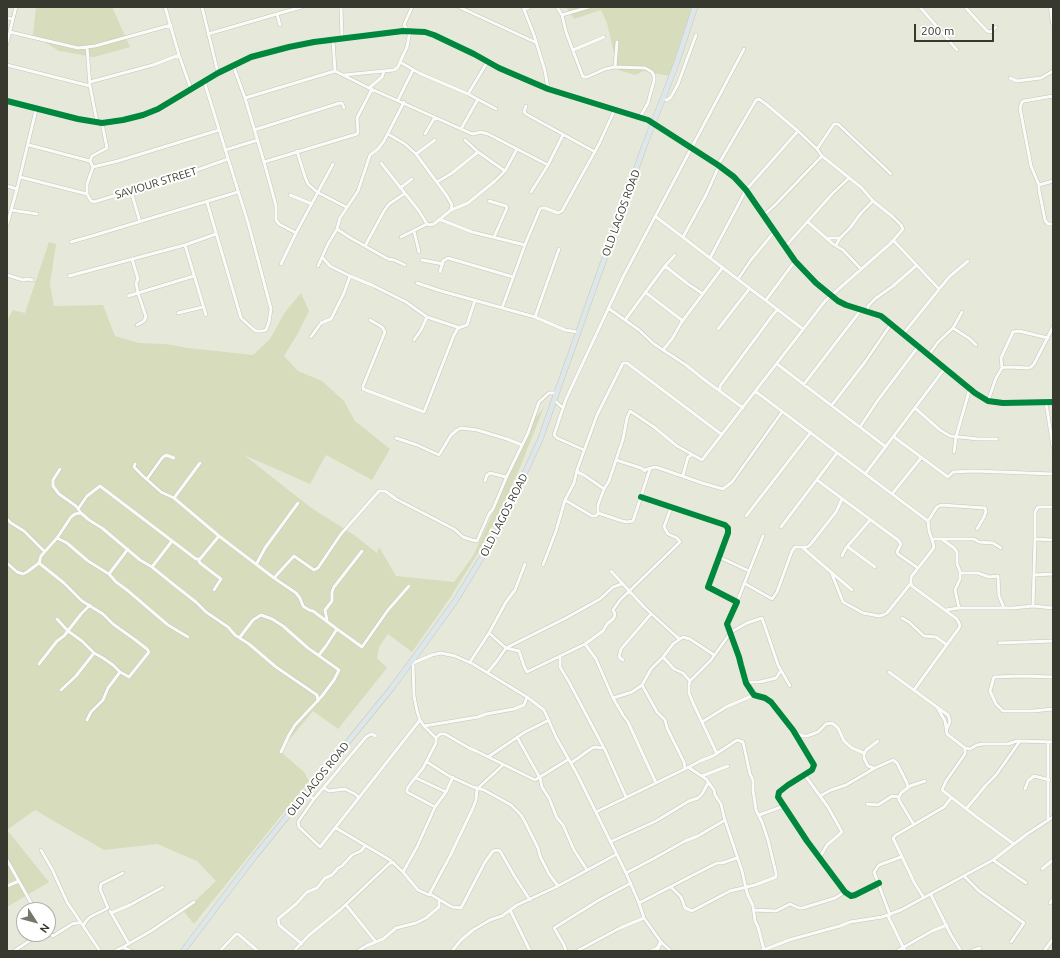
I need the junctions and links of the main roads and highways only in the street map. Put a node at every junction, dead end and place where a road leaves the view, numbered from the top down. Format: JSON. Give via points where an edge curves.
{"nodes":[{"id":1,"x":695,"y":7,"type":"edge"},
{"id":2,"x":183,"y":951,"type":"edge"}],
"edges":[{"from":1,"to":2,"type":"main road","name":"OLD LAGOS ROAD","via":[[540,440],[498,532],[456,600],[411,662]]}]}
